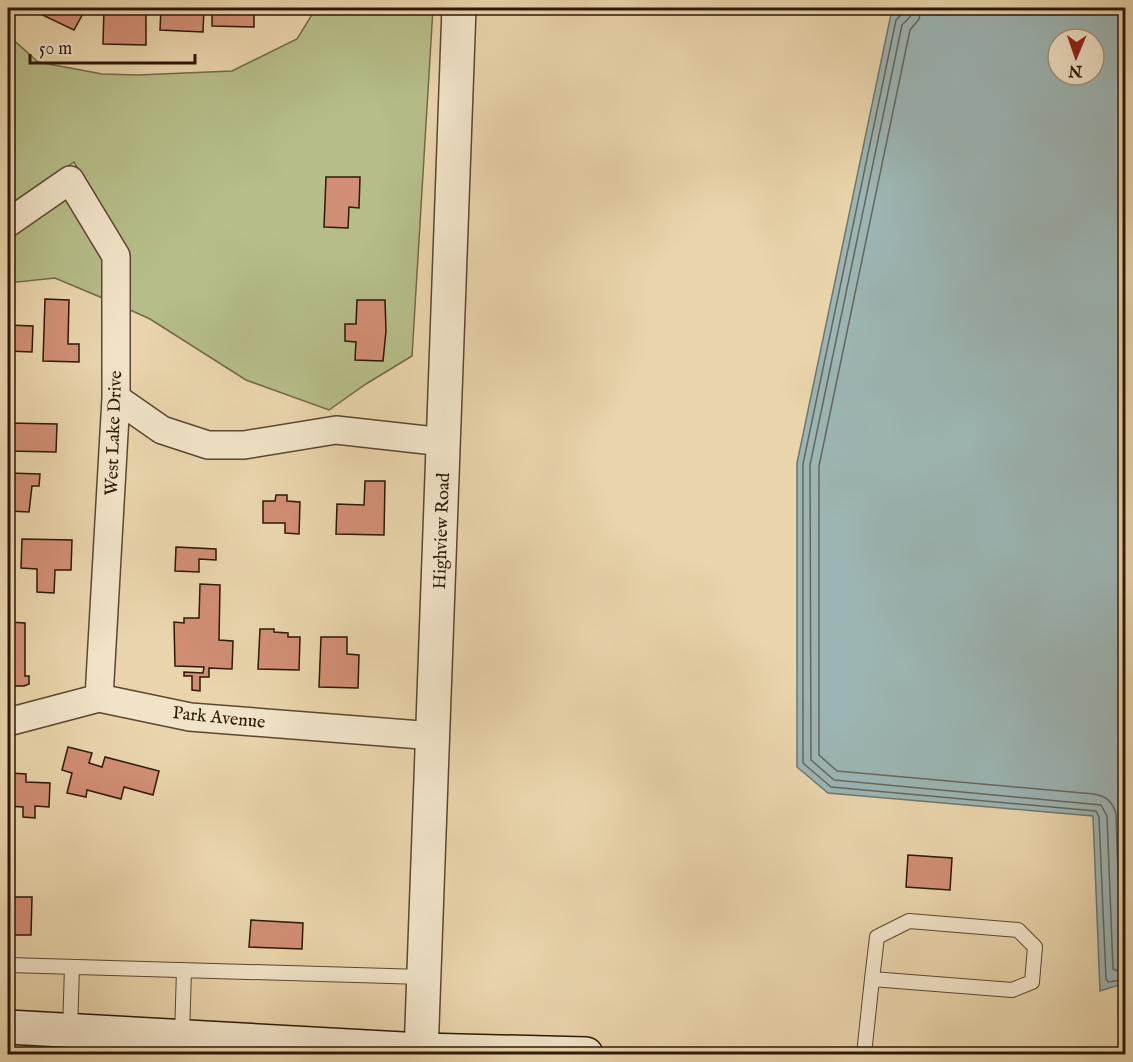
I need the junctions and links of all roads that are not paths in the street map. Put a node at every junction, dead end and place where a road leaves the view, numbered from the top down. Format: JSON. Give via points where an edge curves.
{"nodes":[{"id":1,"x":459,"y":8,"type":"edge"},
{"id":2,"x":8,"y":223,"type":"edge"},
{"id":3,"x":116,"y":398,"type":"junction"},
{"id":4,"x":444,"y":442,"type":"junction"},
{"id":5,"x":99,"y":698,"type":"junction"},
{"id":6,"x":8,"y":722,"type":"edge"},
{"id":7,"x":434,"y":736,"type":"junction"},
{"id":8,"x":8,"y":966,"type":"edge"},
{"id":9,"x":72,"y":967,"type":"junction"},
{"id":10,"x":184,"y":970,"type":"junction"},
{"id":11,"x":423,"y":976,"type":"junction"},
{"id":12,"x":872,"y":979,"type":"junction"},
{"id":13,"x":8,"y":1028,"type":"edge"},
{"id":14,"x":70,"y":1032,"type":"junction"},
{"id":15,"x":182,"y":1038,"type":"junction"},
{"id":16,"x":421,"y":1052,"type":"edge"},
{"id":17,"x":586,"y":1054,"type":"edge"},
{"id":18,"x":864,"y":1054,"type":"edge"}],
"edges":[{"from":1,"to":4,"type":"street","name":"Highview Road"},
{"from":2,"to":3,"type":"street","name":"West Lake Drive","via":[[70,180],[116,256]]},
{"from":3,"to":4,"type":"street","via":[[162,430],[208,445],[244,445],[336,430]]},
{"from":3,"to":5,"type":"street","name":"West Lake Drive"},
{"from":4,"to":7,"type":"street","name":"Highview Road"},
{"from":5,"to":6,"type":"street","name":"Park Avenue"},
{"from":5,"to":7,"type":"street","name":"Park Avenue","via":[[190,717]]},
{"from":7,"to":11,"type":"street","name":"Highview Road"},
{"from":8,"to":9,"type":"lane"},
{"from":9,"to":10,"type":"lane"},
{"from":9,"to":14,"type":"lane"},
{"from":10,"to":11,"type":"lane"},
{"from":10,"to":15,"type":"lane"},
{"from":11,"to":16,"type":"street","name":"Highview Road"},
{"from":12,"to":12,"type":"lane","via":[[1012,990],[1032,982],[1035,947],[1018,930],[909,921],[877,937]]},
{"from":12,"to":18,"type":"lane"},
{"from":13,"to":14,"type":"street"},
{"from":14,"to":15,"type":"street"},
{"from":15,"to":16,"type":"street"},
{"from":16,"to":17,"type":"street"}]}
